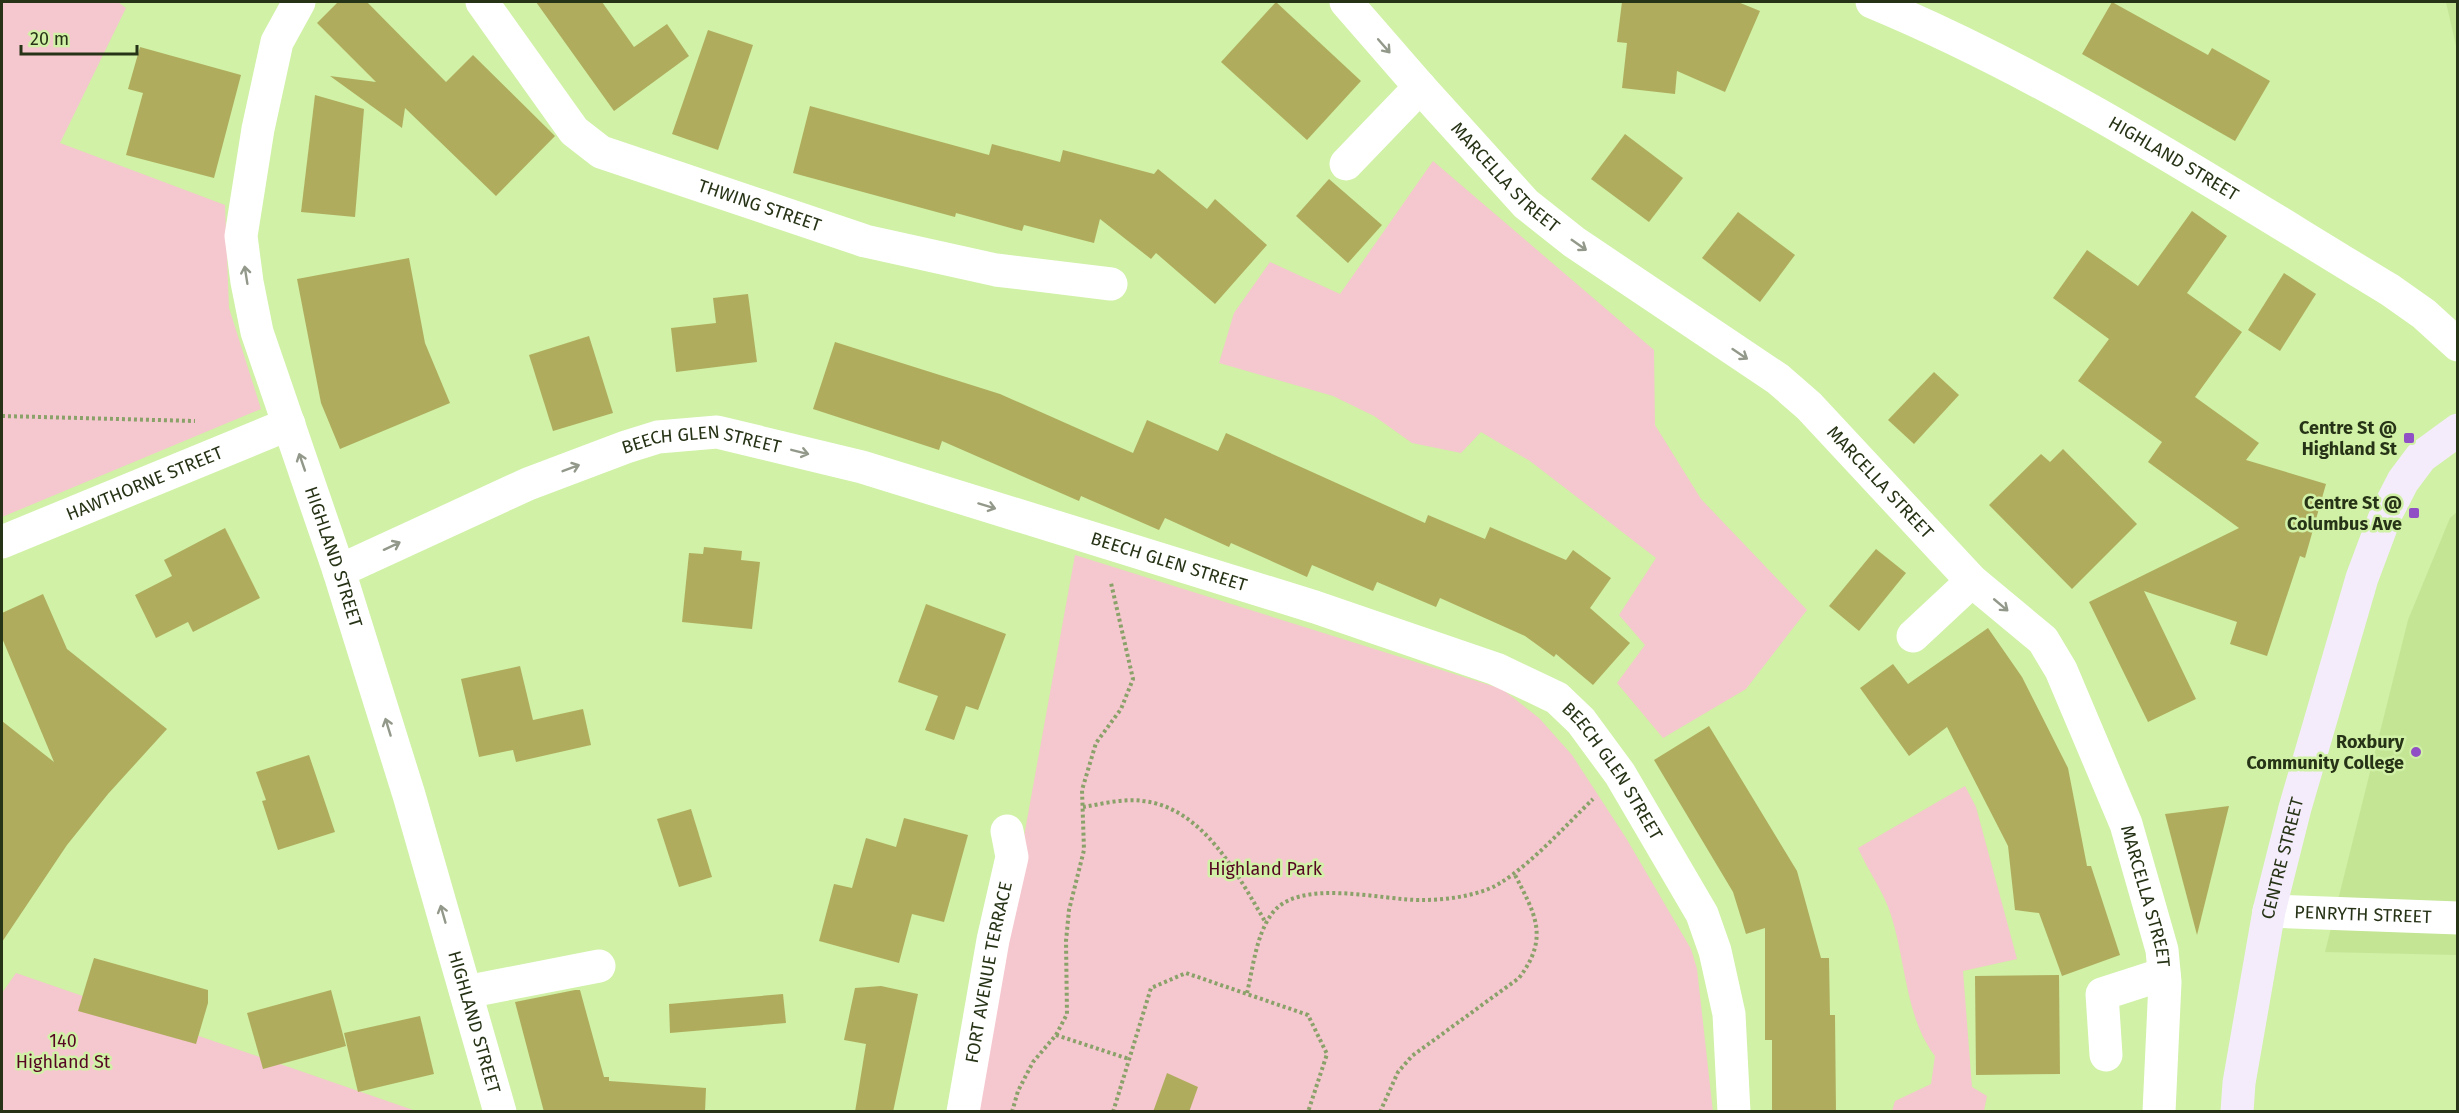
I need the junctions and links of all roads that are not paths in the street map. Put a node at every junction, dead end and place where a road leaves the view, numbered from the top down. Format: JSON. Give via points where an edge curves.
{"nodes":[{"id":1,"x":299,"y":2,"type":"edge"},
{"id":2,"x":482,"y":2,"type":"edge"},
{"id":3,"x":1346,"y":2,"type":"edge"},
{"id":4,"x":1872,"y":2,"type":"edge"},
{"id":5,"x":1420,"y":87,"type":"junction"},
{"id":6,"x":1346,"y":164,"type":"dead end"},
{"id":7,"x":1111,"y":284,"type":"dead end"},
{"id":8,"x":2457,"y":345,"type":"edge"},
{"id":9,"x":288,"y":424,"type":"junction"},
{"id":10,"x":2457,"y":430,"type":"edge"},
{"id":11,"x":2,"y":542,"type":"edge"},
{"id":12,"x":339,"y":571,"type":"junction"},
{"id":13,"x":1972,"y":581,"type":"junction"},
{"id":14,"x":1913,"y":636,"type":"dead end"},
{"id":15,"x":1007,"y":831,"type":"dead end"},
{"id":16,"x":2269,"y":910,"type":"junction"},
{"id":17,"x":2457,"y":918,"type":"edge"},
{"id":18,"x":599,"y":966,"type":"dead end"},
{"id":19,"x":2164,"y":974,"type":"junction"},
{"id":20,"x":466,"y":992,"type":"junction"},
{"id":21,"x":2106,"y":1055,"type":"dead end"},
{"id":22,"x":500,"y":1112,"type":"edge"},
{"id":23,"x":963,"y":1112,"type":"edge"},
{"id":24,"x":1734,"y":1112,"type":"edge"},
{"id":25,"x":2158,"y":1112,"type":"edge"},
{"id":26,"x":2237,"y":1112,"type":"edge"}],
"edges":[{"from":9,"to":1,"type":"street","name":"HIGHLAND STREET","one_way":true,"via":[[257,332],[240,236],[277,42]]},
{"from":2,"to":7,"type":"street","name":"THWING STREET","via":[[574,131],[601,152],[865,241],[996,270]]},
{"from":3,"to":5,"type":"street","name":"MARCELLA STREET","one_way":true},
{"from":4,"to":8,"type":"street","name":"HIGHLAND STREET","via":[[2001,61],[2154,147],[2390,290],[2424,314]]},
{"from":5,"to":6,"type":"street"},
{"from":5,"to":13,"type":"street","name":"MARCELLA STREET","one_way":true,"via":[[1545,221],[1778,379],[1809,406]]},
{"from":9,"to":11,"type":"street","name":"HAWTHORNE STREET"},
{"from":12,"to":9,"type":"street","name":"HIGHLAND STREET","one_way":true},
{"from":10,"to":16,"type":"main road","name":"CENTRE STREET","via":[[2421,457],[2386,514],[2362,578]]},
{"from":20,"to":12,"type":"street","name":"HIGHLAND STREET","one_way":true},
{"from":12,"to":24,"type":"street","name":"BEECH GLEN STREET","one_way":true,"via":[[528,484],[626,447],[658,437],[717,432],[861,467],[1315,607],[1496,669],[1557,698],[1581,721],[1620,774],[1702,914],[1729,1014]]},
{"from":13,"to":14,"type":"street"},
{"from":13,"to":19,"type":"street","name":"MARCELLA STREET","one_way":true,"via":[[2043,640],[2061,669],[2126,824],[2162,950]]},
{"from":15,"to":23,"type":"street","name":"FORT AVENUE TERRACE","via":[[1011,857]]},
{"from":16,"to":17,"type":"street","name":"PENRYTH STREET"},
{"from":16,"to":26,"type":"main road","name":"CENTRE STREET"},
{"from":18,"to":20,"type":"street"},
{"from":19,"to":21,"type":"street","via":[[2102,994]]},
{"from":19,"to":25,"type":"street","name":"MARCELLA STREET"},
{"from":20,"to":22,"type":"street","name":"HIGHLAND STREET"}]}
